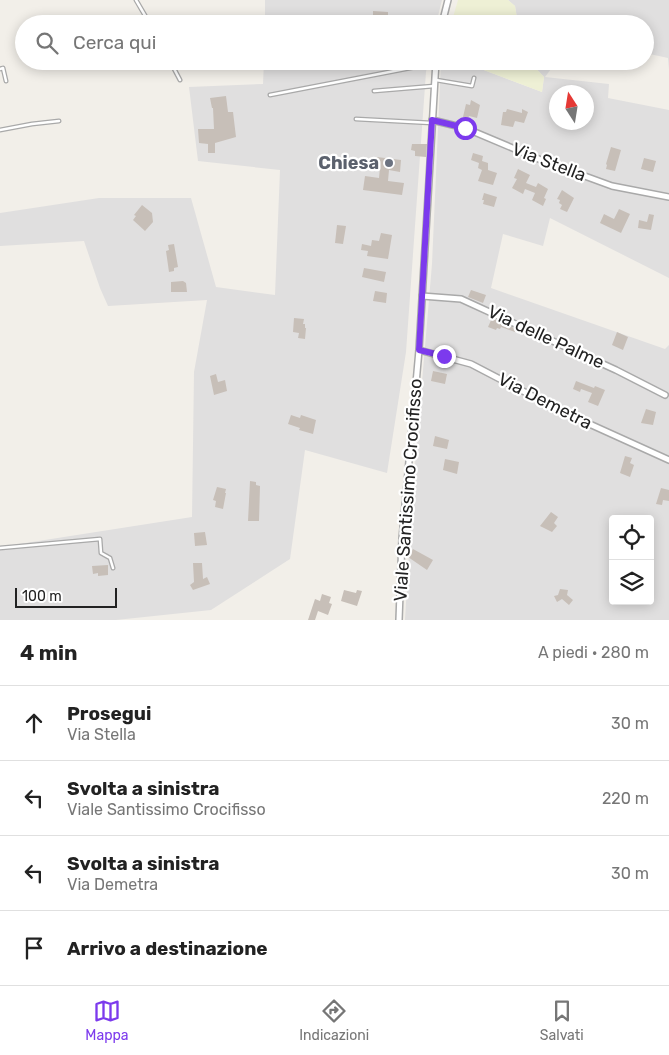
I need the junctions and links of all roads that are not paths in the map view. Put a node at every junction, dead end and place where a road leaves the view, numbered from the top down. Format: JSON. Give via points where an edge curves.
{"nodes":[{"id":1,"x":136,"y":0,"type":"edge"},
{"id":2,"x":448,"y":0,"type":"edge"},
{"id":3,"x":145,"y":15,"type":"edge"},
{"id":4,"x":444,"y":15,"type":"edge"},
{"id":5,"x":0,"y":69,"type":"edge"},
{"id":6,"x":175,"y":70,"type":"edge"},
{"id":7,"x":396,"y":70,"type":"edge"},
{"id":8,"x":436,"y":70,"type":"edge"},
{"id":9,"x":474,"y":78,"type":"dead end"},
{"id":10,"x":435,"y":79,"type":"junction"},
{"id":11,"x":180,"y":80,"type":"dead end"},
{"id":12,"x":6,"y":81,"type":"dead end"},
{"id":13,"x":434,"y":86,"type":"junction"},
{"id":14,"x":374,"y":91,"type":"dead end"},
{"id":15,"x":270,"y":95,"type":"dead end"},
{"id":16,"x":356,"y":119,"type":"dead end"},
{"id":17,"x":59,"y":121,"type":"dead end"},
{"id":18,"x":432,"y":122,"type":"junction"},
{"id":19,"x":0,"y":130,"type":"edge"},
{"id":20,"x":669,"y":197,"type":"edge"},
{"id":21,"x":422,"y":296,"type":"junction"},
{"id":22,"x":419,"y":350,"type":"junction"},
{"id":23,"x":665,"y":395,"type":"dead end"},
{"id":24,"x":669,"y":460,"type":"edge"},
{"id":25,"x":0,"y":548,"type":"edge"},
{"id":26,"x":113,"y":568,"type":"dead end"},
{"id":27,"x":399,"y":620,"type":"edge"}],
"edges":[{"from":1,"to":3,"type":"lane"},
{"from":2,"to":4,"type":"street"},
{"from":5,"to":12,"type":"lane","via":[[3,68]]},
{"from":6,"to":11,"type":"lane"},
{"from":7,"to":15,"type":"lane"},
{"from":8,"to":10,"type":"street","name":"Viale Santissimo Crocifisso"},
{"from":9,"to":10,"type":"lane","via":[[472,86]]},
{"from":10,"to":13,"type":"street","name":"Viale Santissimo Crocifisso"},
{"from":13,"to":14,"type":"lane"},
{"from":13,"to":18,"type":"street","name":"Viale Santissimo Crocifisso"},
{"from":16,"to":18,"type":"lane"},
{"from":17,"to":19,"type":"lane"},
{"from":18,"to":20,"type":"street","name":"Via Stella","via":[[465,128],[612,186]]},
{"from":18,"to":21,"type":"street","name":"Viale Santissimo Crocifisso"},
{"from":21,"to":22,"type":"street","name":"Viale Santissimo Crocifisso"},
{"from":21,"to":23,"type":"street","name":"Via delle Palme","via":[[461,298]]},
{"from":22,"to":24,"type":"street","name":"Via Demetra","via":[[471,364],[563,412]]},
{"from":22,"to":27,"type":"street","name":"Viale Santissimo Crocifisso","via":[[407,470]]},
{"from":25,"to":26,"type":"lane","via":[[100,539],[101,553],[110,558]]}]}
